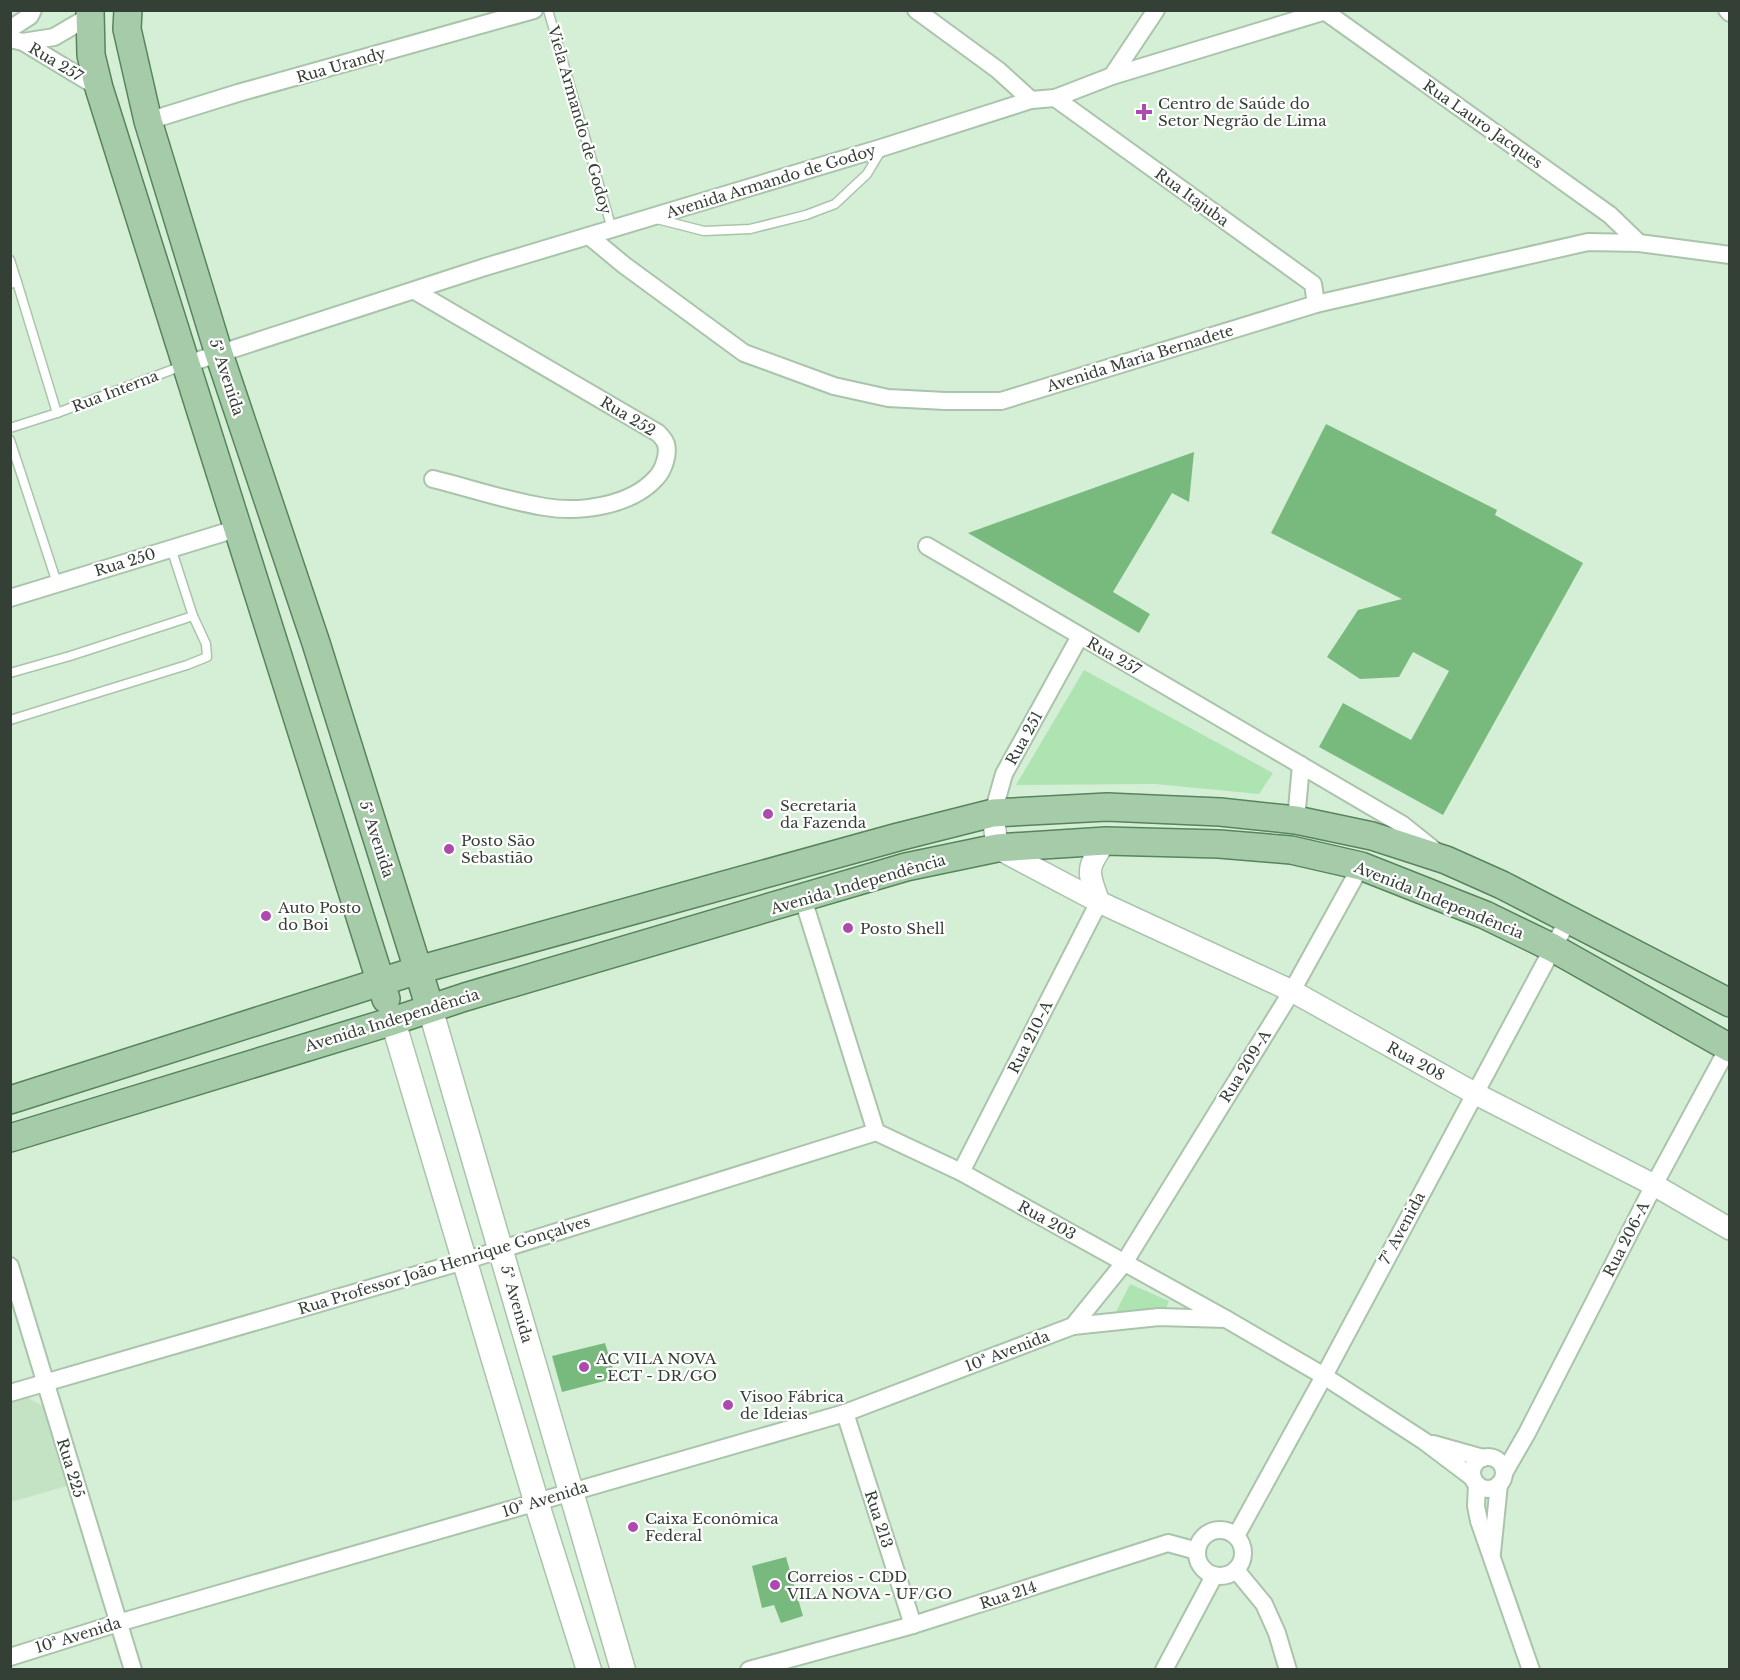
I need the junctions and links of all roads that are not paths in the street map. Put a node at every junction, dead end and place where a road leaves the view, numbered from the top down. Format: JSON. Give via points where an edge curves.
{"nodes":[{"id":1,"x":33,"y":10,"type":"edge"},
{"id":2,"x":128,"y":10,"type":"edge"},
{"id":3,"x":534,"y":10,"type":"edge"},
{"id":4,"x":548,"y":10,"type":"edge"},
{"id":5,"x":916,"y":10,"type":"edge"},
{"id":6,"x":1156,"y":10,"type":"edge"},
{"id":7,"x":1325,"y":11,"type":"edge"},
{"id":8,"x":93,"y":12,"type":"edge"},
{"id":9,"x":10,"y":29,"type":"edge"},
{"id":10,"x":17,"y":41,"type":"edge"},
{"id":11,"x":1112,"y":76,"type":"junction"},
{"id":12,"x":99,"y":88,"type":"junction"},
{"id":13,"x":1055,"y":98,"type":"junction"},
{"id":14,"x":1031,"y":100,"type":"junction"},
{"id":15,"x":148,"y":121,"type":"junction"},
{"id":16,"x":884,"y":147,"type":"junction"},
{"id":17,"x":650,"y":217,"type":"junction"},
{"id":18,"x":612,"y":229,"type":"junction"},
{"id":19,"x":589,"y":236,"type":"junction"},
{"id":20,"x":1639,"y":243,"type":"junction"},
{"id":21,"x":1730,"y":255,"type":"edge"},
{"id":22,"x":10,"y":260,"type":"edge"},
{"id":23,"x":14,"y":283,"type":"edge"},
{"id":24,"x":416,"y":291,"type":"junction"},
{"id":25,"x":1316,"y":304,"type":"junction"},
{"id":26,"x":219,"y":354,"type":"junction"},
{"id":27,"x":187,"y":364,"type":"junction"},
{"id":28,"x":57,"y":413,"type":"junction"},
{"id":29,"x":10,"y":428,"type":"edge"},
{"id":30,"x":10,"y":440,"type":"edge"},
{"id":31,"x":433,"y":479,"type":"dead end"},
{"id":32,"x":239,"y":528,"type":"junction"},
{"id":33,"x":927,"y":546,"type":"dead end"},
{"id":34,"x":171,"y":548,"type":"junction"},
{"id":35,"x":57,"y":583,"type":"junction"},
{"id":36,"x":10,"y":598,"type":"edge"},
{"id":37,"x":193,"y":616,"type":"junction"},
{"id":38,"x":1080,"y":636,"type":"junction"},
{"id":39,"x":10,"y":673,"type":"edge"},
{"id":40,"x":10,"y":720,"type":"edge"},
{"id":41,"x":1301,"y":765,"type":"junction"},
{"id":42,"x":993,"y":813,"type":"junction"},
{"id":43,"x":1296,"y":820,"type":"junction"},
{"id":44,"x":1106,"y":841,"type":"junction"},
{"id":45,"x":997,"y":848,"type":"junction"},
{"id":46,"x":1446,"y":860,"type":"junction"},
{"id":47,"x":1361,"y":866,"type":"junction"},
{"id":48,"x":1502,"y":885,"type":"junction"},
{"id":49,"x":803,"y":899,"type":"junction"},
{"id":50,"x":1099,"y":902,"type":"junction"},
{"id":51,"x":1485,"y":915,"type":"junction"},
{"id":52,"x":1568,"y":920,"type":"junction"},
{"id":53,"x":1553,"y":948,"type":"junction"},
{"id":54,"x":418,"y":970,"type":"junction"},
{"id":55,"x":381,"y":983,"type":"junction"},
{"id":56,"x":1292,"y":991,"type":"junction"},
{"id":57,"x":1730,"y":1003,"type":"edge"},
{"id":58,"x":430,"y":1008,"type":"junction"},
{"id":59,"x":393,"y":1021,"type":"junction"},
{"id":60,"x":1729,"y":1047,"type":"edge"},
{"id":61,"x":1474,"y":1093,"type":"junction"},
{"id":62,"x":10,"y":1100,"type":"edge"},
{"id":63,"x":876,"y":1132,"type":"junction"},
{"id":64,"x":10,"y":1138,"type":"edge"},
{"id":65,"x":961,"y":1173,"type":"junction"},
{"id":66,"x":1654,"y":1185,"type":"junction"},
{"id":67,"x":1730,"y":1229,"type":"edge"},
{"id":68,"x":501,"y":1249,"type":"junction"},
{"id":69,"x":464,"y":1261,"type":"junction"},
{"id":70,"x":1124,"y":1263,"type":"junction"},
{"id":71,"x":10,"y":1266,"type":"edge"},
{"id":72,"x":1226,"y":1319,"type":"junction"},
{"id":73,"x":1074,"y":1326,"type":"junction"},
{"id":74,"x":1324,"y":1376,"type":"junction"},
{"id":75,"x":45,"y":1383,"type":"junction"},
{"id":76,"x":10,"y":1393,"type":"edge"},
{"id":77,"x":844,"y":1413,"type":"junction"},
{"id":78,"x":1527,"y":1433,"type":"junction"},
{"id":79,"x":1424,"y":1441,"type":"junction"},
{"id":80,"x":1489,"y":1458,"type":"junction"},
{"id":81,"x":1502,"y":1479,"type":"junction"},
{"id":82,"x":1475,"y":1481,"type":"junction"},
{"id":83,"x":570,"y":1491,"type":"junction"},
{"id":84,"x":536,"y":1502,"type":"junction"},
{"id":85,"x":1236,"y":1536,"type":"junction"},
{"id":86,"x":1197,"y":1551,"type":"junction"},
{"id":87,"x":1491,"y":1557,"type":"junction"},
{"id":88,"x":1236,"y":1570,"type":"junction"},
{"id":89,"x":1214,"y":1575,"type":"junction"},
{"id":90,"x":118,"y":1623,"type":"junction"},
{"id":91,"x":913,"y":1625,"type":"junction"},
{"id":92,"x":581,"y":1644,"type":"junction"},
{"id":93,"x":10,"y":1657,"type":"edge"},
{"id":94,"x":133,"y":1670,"type":"edge"},
{"id":95,"x":589,"y":1670,"type":"edge"},
{"id":96,"x":597,"y":1670,"type":"edge"},
{"id":97,"x":623,"y":1670,"type":"edge"},
{"id":98,"x":749,"y":1670,"type":"edge"},
{"id":99,"x":1164,"y":1670,"type":"edge"},
{"id":100,"x":1288,"y":1670,"type":"edge"},
{"id":101,"x":1531,"y":1670,"type":"edge"}],
"edges":[{"from":1,"to":9,"type":"street"},
{"from":2,"to":15,"type":"main road","name":"5ª Avenida","via":[[128,29]]},
{"from":3,"to":15,"type":"street","name":"Rua Urandy"},
{"from":4,"to":18,"type":"lane","name":"Viela Armando de Godoy"},
{"from":5,"to":14,"type":"street","via":[[998,70]]},
{"from":6,"to":11,"type":"street"},
{"from":7,"to":11,"type":"street","name":"Avenida Armando de Godoy"},
{"from":7,"to":20,"type":"street","name":"Rua Lauro Jacques","via":[[1610,215]]},
{"from":8,"to":10,"type":"street","via":[[54,37]]},
{"from":8,"to":12,"type":"main road","via":[[91,55]]},
{"from":10,"to":12,"type":"street","name":"Rua 257"},
{"from":11,"to":13,"type":"street","name":"Avenida Armando de Godoy"},
{"from":12,"to":27,"type":"main road"},
{"from":13,"to":14,"type":"street","name":"Avenida Armando de Godoy"},
{"from":13,"to":25,"type":"street","name":"Rua Itajuba","via":[[1313,285]]},
{"from":14,"to":16,"type":"street","name":"Avenida Armando de Godoy"},
{"from":15,"to":26,"type":"main road","name":"5ª Avenida"},
{"from":16,"to":17,"type":"street","name":"Avenida Armando de Godoy"},
{"from":16,"to":17,"type":"lane","via":[[867,174],[835,204],[806,215],[750,230],[704,231]]},
{"from":17,"to":18,"type":"street","name":"Avenida Armando de Godoy"},
{"from":18,"to":19,"type":"street","name":"Avenida Armando de Godoy"},
{"from":19,"to":24,"type":"street","name":"Avenida Armando de Godoy"},
{"from":19,"to":25,"type":"street","name":"Avenida Maria Bernadete","via":[[744,353],[834,386],[888,398],[1001,401]]},
{"from":20,"to":21,"type":"street","name":"Avenida Maria Bernadete"},
{"from":20,"to":25,"type":"street","name":"Avenida Maria Bernadete","via":[[1588,242]]},
{"from":22,"to":23,"type":"lane"},
{"from":23,"to":28,"type":"lane"},
{"from":24,"to":26,"type":"street","name":"Avenida Armando de Godoy"},
{"from":24,"to":31,"type":"street","name":"Rua 252","via":[[658,433],[666,444],[666,460],[646,489],[621,500],[585,508],[546,507]]},
{"from":26,"to":27,"type":"street","name":"Rua Interna"},
{"from":26,"to":54,"type":"main road","name":"5ª Avenida","via":[[316,643]]},
{"from":27,"to":28,"type":"lane","name":"Rua Interna"},
{"from":27,"to":32,"type":"main road"},
{"from":28,"to":29,"type":"lane","name":"Rua Interna"},
{"from":30,"to":35,"type":"lane"},
{"from":32,"to":34,"type":"street","name":"Rua 250"},
{"from":32,"to":55,"type":"main road"},
{"from":33,"to":38,"type":"street","name":"Rua 257"},
{"from":34,"to":35,"type":"street","name":"Rua 250"},
{"from":34,"to":37,"type":"lane"},
{"from":35,"to":36,"type":"street","name":"Rua 250"},
{"from":37,"to":39,"type":"lane"},
{"from":37,"to":40,"type":"lane","via":[[206,644],[207,657]]},
{"from":38,"to":41,"type":"street","name":"Rua 257"},
{"from":38,"to":42,"type":"street","name":"Rua 251","via":[[1004,774]]},
{"from":41,"to":43,"type":"street"},
{"from":41,"to":46,"type":"street","name":"Rua 257","via":[[1403,825]]},
{"from":42,"to":43,"type":"main road","via":[[1107,807]]},
{"from":42,"to":45,"type":"street","name":"Rua 251"},
{"from":42,"to":54,"type":"main road"},
{"from":43,"to":46,"type":"main road","via":[[1372,836]]},
{"from":44,"to":45,"type":"main road","name":"Avenida Independência"},
{"from":44,"to":47,"type":"main road","name":"Avenida Independência","via":[[1292,850]]},
{"from":44,"to":50,"type":"street","via":[[1093,859],[1089,877]]},
{"from":45,"to":49,"type":"main road","name":"Avenida Independência","via":[[906,867]]},
{"from":45,"to":50,"type":"street","name":"Rua 208"},
{"from":46,"to":48,"type":"main road"},
{"from":47,"to":51,"type":"main road","name":"Avenida Independência"},
{"from":47,"to":56,"type":"street","name":"Rua 209-A"},
{"from":48,"to":51,"type":"main road"},
{"from":48,"to":52,"type":"main road"},
{"from":49,"to":58,"type":"main road","name":"Avenida Independência"},
{"from":49,"to":63,"type":"street"},
{"from":50,"to":56,"type":"street","name":"Rua 208"},
{"from":50,"to":65,"type":"street","name":"Rua 210-A"},
{"from":51,"to":53,"type":"main road","name":"Avenida Independência"},
{"from":52,"to":53,"type":"street","name":"7ª Avenida"},
{"from":52,"to":57,"type":"main road"},
{"from":53,"to":60,"type":"main road","name":"Avenida Independência"},
{"from":53,"to":61,"type":"street","name":"7ª Avenida"},
{"from":54,"to":55,"type":"main road"},
{"from":54,"to":58,"type":"main road","name":"5ª Avenida"},
{"from":55,"to":59,"type":"main road"},
{"from":55,"to":62,"type":"main road"},
{"from":56,"to":61,"type":"street","name":"Rua 208"},
{"from":56,"to":70,"type":"street","name":"Rua 209-A"},
{"from":58,"to":59,"type":"main road","name":"Avenida Independência"},
{"from":58,"to":68,"type":"main road","name":"5ª Avenida"},
{"from":59,"to":64,"type":"main road","name":"Avenida Independência"},
{"from":59,"to":69,"type":"main road"},
{"from":60,"to":66,"type":"street","name":"Rua 206-A"},
{"from":61,"to":66,"type":"street","name":"Rua 208"},
{"from":61,"to":74,"type":"street","name":"7ª Avenida"},
{"from":63,"to":65,"type":"street","name":"Rua 203"},
{"from":63,"to":68,"type":"street","name":"Rua Professor João Henrique Gonçalves"},
{"from":65,"to":70,"type":"street","name":"Rua 203"},
{"from":66,"to":67,"type":"street","name":"Rua 208"},
{"from":66,"to":78,"type":"street","name":"Rua 206-A"},
{"from":68,"to":69,"type":"street","name":"Rua Professor João Henrique Gonçalves"},
{"from":68,"to":83,"type":"main road","name":"5ª Avenida"},
{"from":69,"to":75,"type":"street","name":"Rua Professor João Henrique Gonçalves"},
{"from":69,"to":84,"type":"main road"},
{"from":70,"to":72,"type":"street","name":"Rua 203"},
{"from":70,"to":73,"type":"street"},
{"from":71,"to":75,"type":"street","name":"Rua 225"},
{"from":72,"to":73,"type":"street","name":"10ª Avenida","via":[[1159,1317]]},
{"from":72,"to":74,"type":"street","name":"Rua 203"},
{"from":73,"to":77,"type":"street","name":"10ª Avenida"},
{"from":74,"to":79,"type":"street","name":"Rua 203"},
{"from":74,"to":85,"type":"street","name":"7ª Avenida"},
{"from":75,"to":76,"type":"street","name":"Rua Professor João Henrique Gonçalves"},
{"from":75,"to":90,"type":"street","name":"Rua 225"},
{"from":77,"to":83,"type":"street","name":"10ª Avenida"},
{"from":77,"to":91,"type":"street","name":"Rua 213"},
{"from":78,"to":80,"type":"street"},
{"from":78,"to":81,"type":"street","name":"Rua 206-A"},
{"from":79,"to":80,"type":"street","name":"Rua 203"},
{"from":79,"to":82,"type":"street","name":"Rua 203"},
{"from":80,"to":81,"type":"street","via":[[1500,1462]]},
{"from":80,"to":82,"type":"street","via":[[1474,1466]]},
{"from":81,"to":82,"type":"street","via":[[1488,1489]]},
{"from":81,"to":87,"type":"street"},
{"from":82,"to":87,"type":"street","via":[[1479,1521]]},
{"from":83,"to":84,"type":"street","name":"10ª Avenida"},
{"from":83,"to":97,"type":"main road","name":"5ª Avenida"},
{"from":84,"to":90,"type":"street","name":"10ª Avenida"},
{"from":84,"to":92,"type":"main road"},
{"from":85,"to":86,"type":"street","via":[[1215,1530],[1202,1538]]},
{"from":85,"to":88,"type":"street","via":[[1243,1556]]},
{"from":86,"to":89,"type":"street","via":[[1201,1567]]},
{"from":86,"to":91,"type":"street","name":"Rua 214","via":[[1168,1543]]},
{"from":87,"to":101,"type":"street"},
{"from":88,"to":89,"type":"street"},
{"from":88,"to":100,"type":"street","via":[[1264,1604]]},
{"from":89,"to":99,"type":"street"},
{"from":90,"to":93,"type":"street","name":"10ª Avenida"},
{"from":90,"to":94,"type":"street","name":"Rua 225"},
{"from":91,"to":98,"type":"street","name":"Rua 214"},
{"from":92,"to":95,"type":"main road"},
{"from":92,"to":96,"type":"main road"}]}
